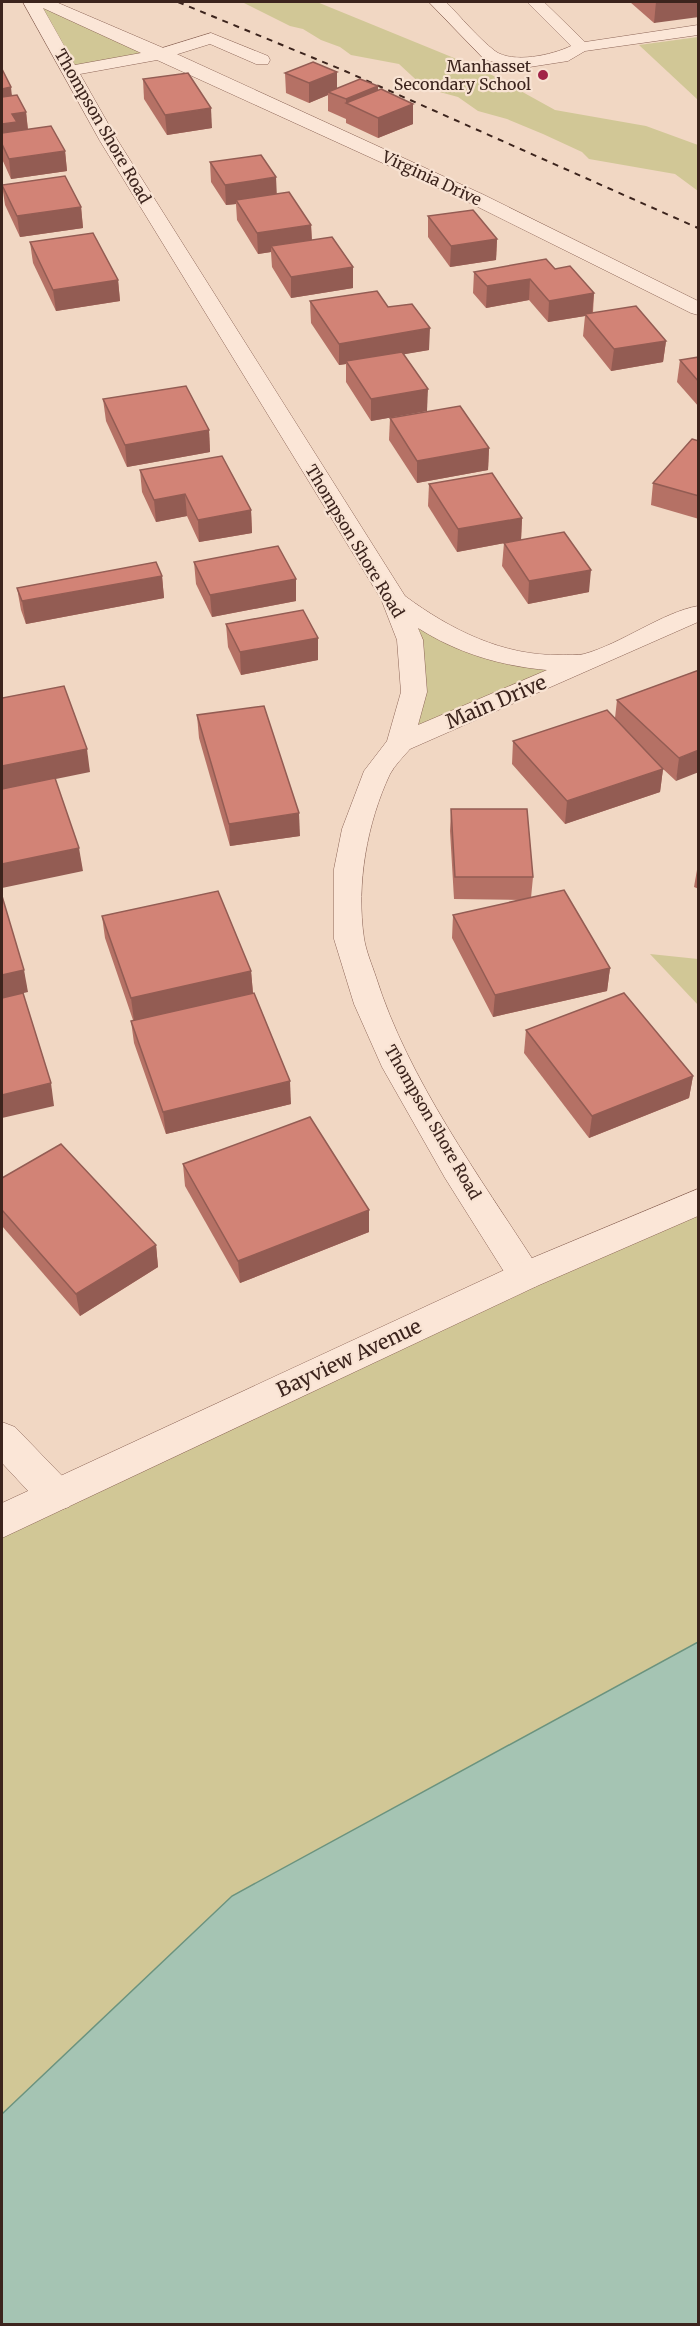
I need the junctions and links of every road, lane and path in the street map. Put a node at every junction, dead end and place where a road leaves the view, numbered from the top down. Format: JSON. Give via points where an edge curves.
{"nodes":[{"id":1,"x":31,"y":2,"type":"edge"},
{"id":2,"x":43,"y":2,"type":"edge"},
{"id":3,"x":437,"y":2,"type":"edge"},
{"id":4,"x":535,"y":2,"type":"edge"},
{"id":5,"x":699,"y":30,"type":"edge"},
{"id":6,"x":581,"y":47,"type":"junction"},
{"id":7,"x":162,"y":54,"type":"junction"},
{"id":8,"x":262,"y":60,"type":"dead end"},
{"id":9,"x":70,"y":72,"type":"junction"},
{"id":10,"x":699,"y":309,"type":"edge"},
{"id":11,"x":394,"y":599,"type":"junction"},
{"id":12,"x":699,"y":613,"type":"edge"},
{"id":13,"x":593,"y":660,"type":"junction"},
{"id":14,"x":400,"y":743,"type":"junction"},
{"id":15,"x":699,"y":1202,"type":"edge"},
{"id":16,"x":525,"y":1276,"type":"junction"},
{"id":17,"x":2,"y":1438,"type":"edge"},
{"id":18,"x":56,"y":1495,"type":"junction"},
{"id":19,"x":2,"y":1521,"type":"edge"}],
"edges":[{"from":1,"to":9,"type":"street","name":"Thompson Shore Road"},
{"from":2,"to":7,"type":"street","name":"Virginia Drive"},
{"from":3,"to":6,"type":"lane","via":[[491,56],[523,63],[562,57]]},
{"from":4,"to":6,"type":"lane"},
{"from":5,"to":6,"type":"lane"},
{"from":7,"to":8,"type":"lane","via":[[212,38]]},
{"from":7,"to":9,"type":"street"},
{"from":7,"to":10,"type":"street","name":"Virginia Drive","via":[[475,198]]},
{"from":9,"to":11,"type":"street","name":"Thompson Shore Road","via":[[126,169]]},
{"from":11,"to":13,"type":"street","name":"Main Drive","via":[[445,635],[486,651],[541,663]]},
{"from":11,"to":14,"type":"street","name":"Thompson Shore Road","via":[[410,640],[414,665],[414,692]]},
{"from":12,"to":13,"type":"street","name":"Main Drive"},
{"from":13,"to":14,"type":"street","name":"Main Drive"},
{"from":14,"to":16,"type":"street","name":"Thompson Shore Road","via":[[378,771],[356,830],[348,869],[349,939],[369,1004],[398,1067]]},
{"from":15,"to":16,"type":"street","name":"Bayview Avenue"},
{"from":16,"to":18,"type":"street","name":"Bayview Avenue"},
{"from":17,"to":18,"type":"street"},
{"from":18,"to":19,"type":"street","name":"Bayview Avenue"}]}
